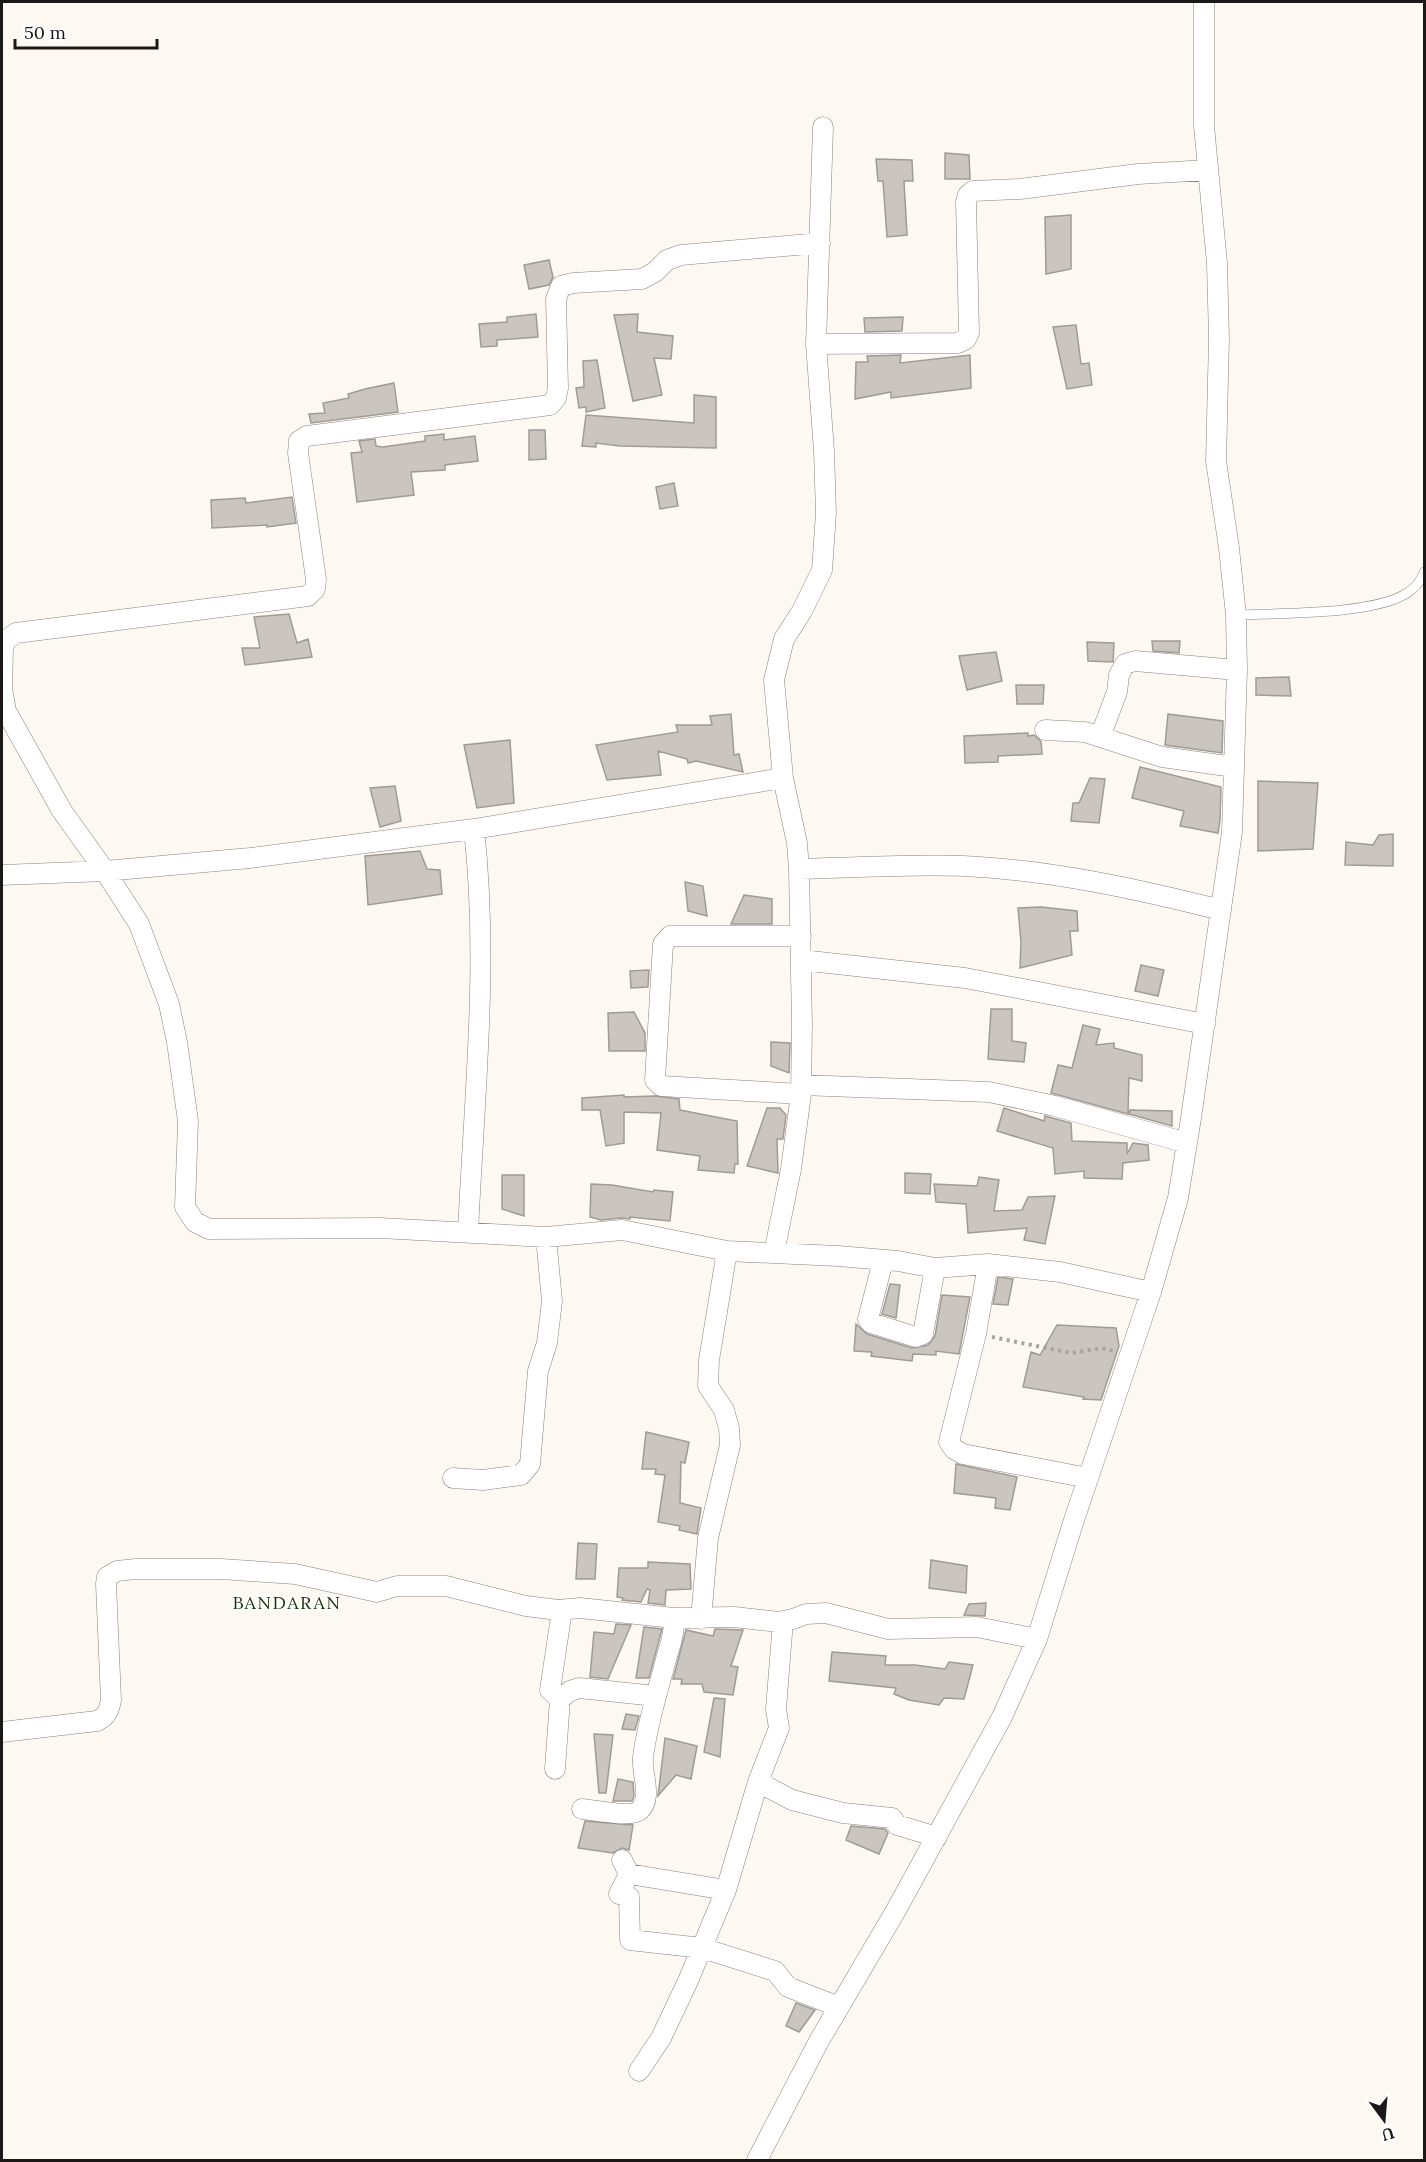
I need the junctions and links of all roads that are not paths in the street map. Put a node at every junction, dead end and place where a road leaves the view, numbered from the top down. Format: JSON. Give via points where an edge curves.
{"nodes":[{"id":1,"x":1204,"y":2,"type":"edge"},
{"id":2,"x":823,"y":127,"type":"dead end"},
{"id":3,"x":1208,"y":170,"type":"junction"},
{"id":4,"x":820,"y":243,"type":"junction"},
{"id":5,"x":816,"y":344,"type":"junction"},
{"id":6,"x":1425,"y":572,"type":"edge"},
{"id":7,"x":1236,"y":615,"type":"junction"},
{"id":8,"x":1237,"y":670,"type":"junction"},
{"id":9,"x":2,"y":689,"type":"edge"},
{"id":10,"x":1045,"y":730,"type":"dead end"},
{"id":11,"x":1101,"y":737,"type":"junction"},
{"id":12,"x":1234,"y":767,"type":"junction"},
{"id":13,"x":783,"y":778,"type":"junction"},
{"id":14,"x":474,"y":829,"type":"junction"},
{"id":15,"x":799,"y":869,"type":"junction"},
{"id":16,"x":105,"y":871,"type":"junction"},
{"id":17,"x":2,"y":875,"type":"edge"},
{"id":18,"x":1221,"y":910,"type":"junction"},
{"id":19,"x":801,"y":936,"type":"junction"},
{"id":20,"x":801,"y":960,"type":"junction"},
{"id":21,"x":1205,"y":1024,"type":"junction"},
{"id":22,"x":801,"y":1090,"type":"junction"},
{"id":23,"x":1187,"y":1143,"type":"junction"},
{"id":24,"x":468,"y":1233,"type":"junction"},
{"id":25,"x":546,"y":1237,"type":"junction"},
{"id":26,"x":727,"y":1251,"type":"junction"},
{"id":27,"x":774,"y":1253,"type":"junction"},
{"id":28,"x":883,"y":1261,"type":"junction"},
{"id":29,"x":988,"y":1264,"type":"junction"},
{"id":30,"x":935,"y":1268,"type":"junction"},
{"id":31,"x":1151,"y":1292,"type":"junction"},
{"id":32,"x":453,"y":1478,"type":"dead end"},
{"id":33,"x":1088,"y":1478,"type":"junction"},
{"id":34,"x":562,"y":1610,"type":"junction"},
{"id":35,"x":674,"y":1618,"type":"junction"},
{"id":36,"x":701,"y":1619,"type":"junction"},
{"id":37,"x":783,"y":1621,"type":"junction"},
{"id":38,"x":1037,"y":1639,"type":"junction"},
{"id":39,"x":656,"y":1696,"type":"junction"},
{"id":40,"x":560,"y":1699,"type":"junction"},
{"id":41,"x":2,"y":1732,"type":"edge"},
{"id":42,"x":555,"y":1769,"type":"dead end"},
{"id":43,"x":758,"y":1782,"type":"junction"},
{"id":44,"x":582,"y":1809,"type":"dead end"},
{"id":45,"x":937,"y":1837,"type":"junction"},
{"id":46,"x":726,"y":1890,"type":"junction"},
{"id":47,"x":702,"y":1948,"type":"junction"},
{"id":48,"x":839,"y":2007,"type":"junction"},
{"id":49,"x":639,"y":2071,"type":"dead end"},
{"id":50,"x":757,"y":2160,"type":"edge"}],
"edges":[{"from":1,"to":3,"type":"street"},
{"from":2,"to":4,"type":"street"},
{"from":3,"to":5,"type":"street","via":[[972,191],[966,202],[966,339],[958,343]]},
{"from":3,"to":7,"type":"street","via":[[1219,338],[1216,461]]},
{"from":4,"to":5,"type":"street"},
{"from":4,"to":9,"type":"street","via":[[681,255],[667,260],[642,279],[561,286],[556,299],[558,388],[550,405],[307,436],[299,441],[316,579],[315,589],[308,596],[16,633],[3,648]]},
{"from":5,"to":13,"type":"street","via":[[826,513],[822,570],[784,639],[774,680]]},
{"from":6,"to":7,"type":"lane","via":[[1407,593],[1388,602],[1354,609]]},
{"from":7,"to":8,"type":"street"},
{"from":8,"to":11,"type":"street","via":[[1135,661],[1125,664]]},
{"from":8,"to":12,"type":"street"},
{"from":9,"to":16,"type":"street","via":[[6,711],[62,811]]},
{"from":10,"to":11,"type":"street"},
{"from":11,"to":12,"type":"street","via":[[1161,757]]},
{"from":12,"to":18,"type":"street","via":[[1232,832]]},
{"from":13,"to":14,"type":"street"},
{"from":13,"to":15,"type":"street"},
{"from":14,"to":16,"type":"street","via":[[250,858]]},
{"from":14,"to":24,"type":"street","via":[[479,879],[479,1023]]},
{"from":15,"to":18,"type":"street","via":[[963,866],[1012,870],[1142,890]]},
{"from":15,"to":19,"type":"street"},
{"from":16,"to":17,"type":"street"},
{"from":16,"to":24,"type":"street","via":[[139,924],[169,1004],[188,1121],[185,1207],[195,1222],[209,1229],[380,1228]]},
{"from":18,"to":21,"type":"street"},
{"from":19,"to":20,"type":"street"},
{"from":19,"to":22,"type":"street","via":[[666,939],[655,1080],[661,1086]]},
{"from":20,"to":21,"type":"street","via":[[965,978]]},
{"from":20,"to":22,"type":"street"},
{"from":21,"to":23,"type":"street"},
{"from":22,"to":23,"type":"street","via":[[989,1092]]},
{"from":22,"to":27,"type":"street","via":[[791,1169]]},
{"from":23,"to":31,"type":"street","via":[[1178,1198]]},
{"from":24,"to":25,"type":"street"},
{"from":25,"to":26,"type":"street","via":[[622,1230]]},
{"from":25,"to":32,"type":"street","via":[[552,1301],[547,1343],[538,1371],[530,1464],[521,1475],[483,1480]]},
{"from":26,"to":27,"type":"street"},
{"from":26,"to":36,"type":"street","via":[[708,1386],[724,1410],[730,1445],[708,1538]]},
{"from":27,"to":28,"type":"street"},
{"from":28,"to":30,"type":"street"},
{"from":28,"to":30,"type":"street","via":[[868,1319],[916,1336],[923,1334]]},
{"from":29,"to":30,"type":"street"},
{"from":29,"to":31,"type":"street","via":[[1060,1272]]},
{"from":29,"to":33,"type":"street","via":[[976,1334],[949,1442],[963,1454]]},
{"from":31,"to":33,"type":"street"},
{"from":33,"to":38,"type":"street"},
{"from":34,"to":35,"type":"street","via":[[580,1608]]},
{"from":34,"to":40,"type":"street","via":[[550,1690]]},
{"from":34,"to":41,"type":"street","via":[[526,1606],[446,1586],[397,1586],[377,1592],[284,1574],[221,1569],[117,1571],[107,1577],[106,1584],[111,1700],[105,1717]]},
{"from":35,"to":36,"type":"street"},
{"from":35,"to":39,"type":"street","via":[[674,1634]]},
{"from":36,"to":37,"type":"street"},
{"from":37,"to":38,"type":"street","via":[[826,1613],[888,1629],[977,1627]]},
{"from":37,"to":43,"type":"street","via":[[776,1709],[779,1728]]},
{"from":38,"to":45,"type":"street","via":[[1002,1718]]},
{"from":39,"to":40,"type":"street","via":[[579,1688]]},
{"from":39,"to":44,"type":"street","via":[[643,1754],[646,1792],[642,1808],[628,1814]]},
{"from":40,"to":42,"type":"street"},
{"from":43,"to":45,"type":"street","via":[[792,1800],[843,1813],[892,1818],[897,1825]]},
{"from":43,"to":46,"type":"street"},
{"from":45,"to":48,"type":"street"},
{"from":46,"to":47,"type":"street"},
{"from":46,"to":47,"type":"street","via":[[626,1867],[619,1894],[629,1897],[630,1940]]},
{"from":47,"to":48,"type":"street","via":[[775,1971],[788,1987]]},
{"from":47,"to":49,"type":"street","via":[[661,2038]]},
{"from":48,"to":50,"type":"street"}]}
